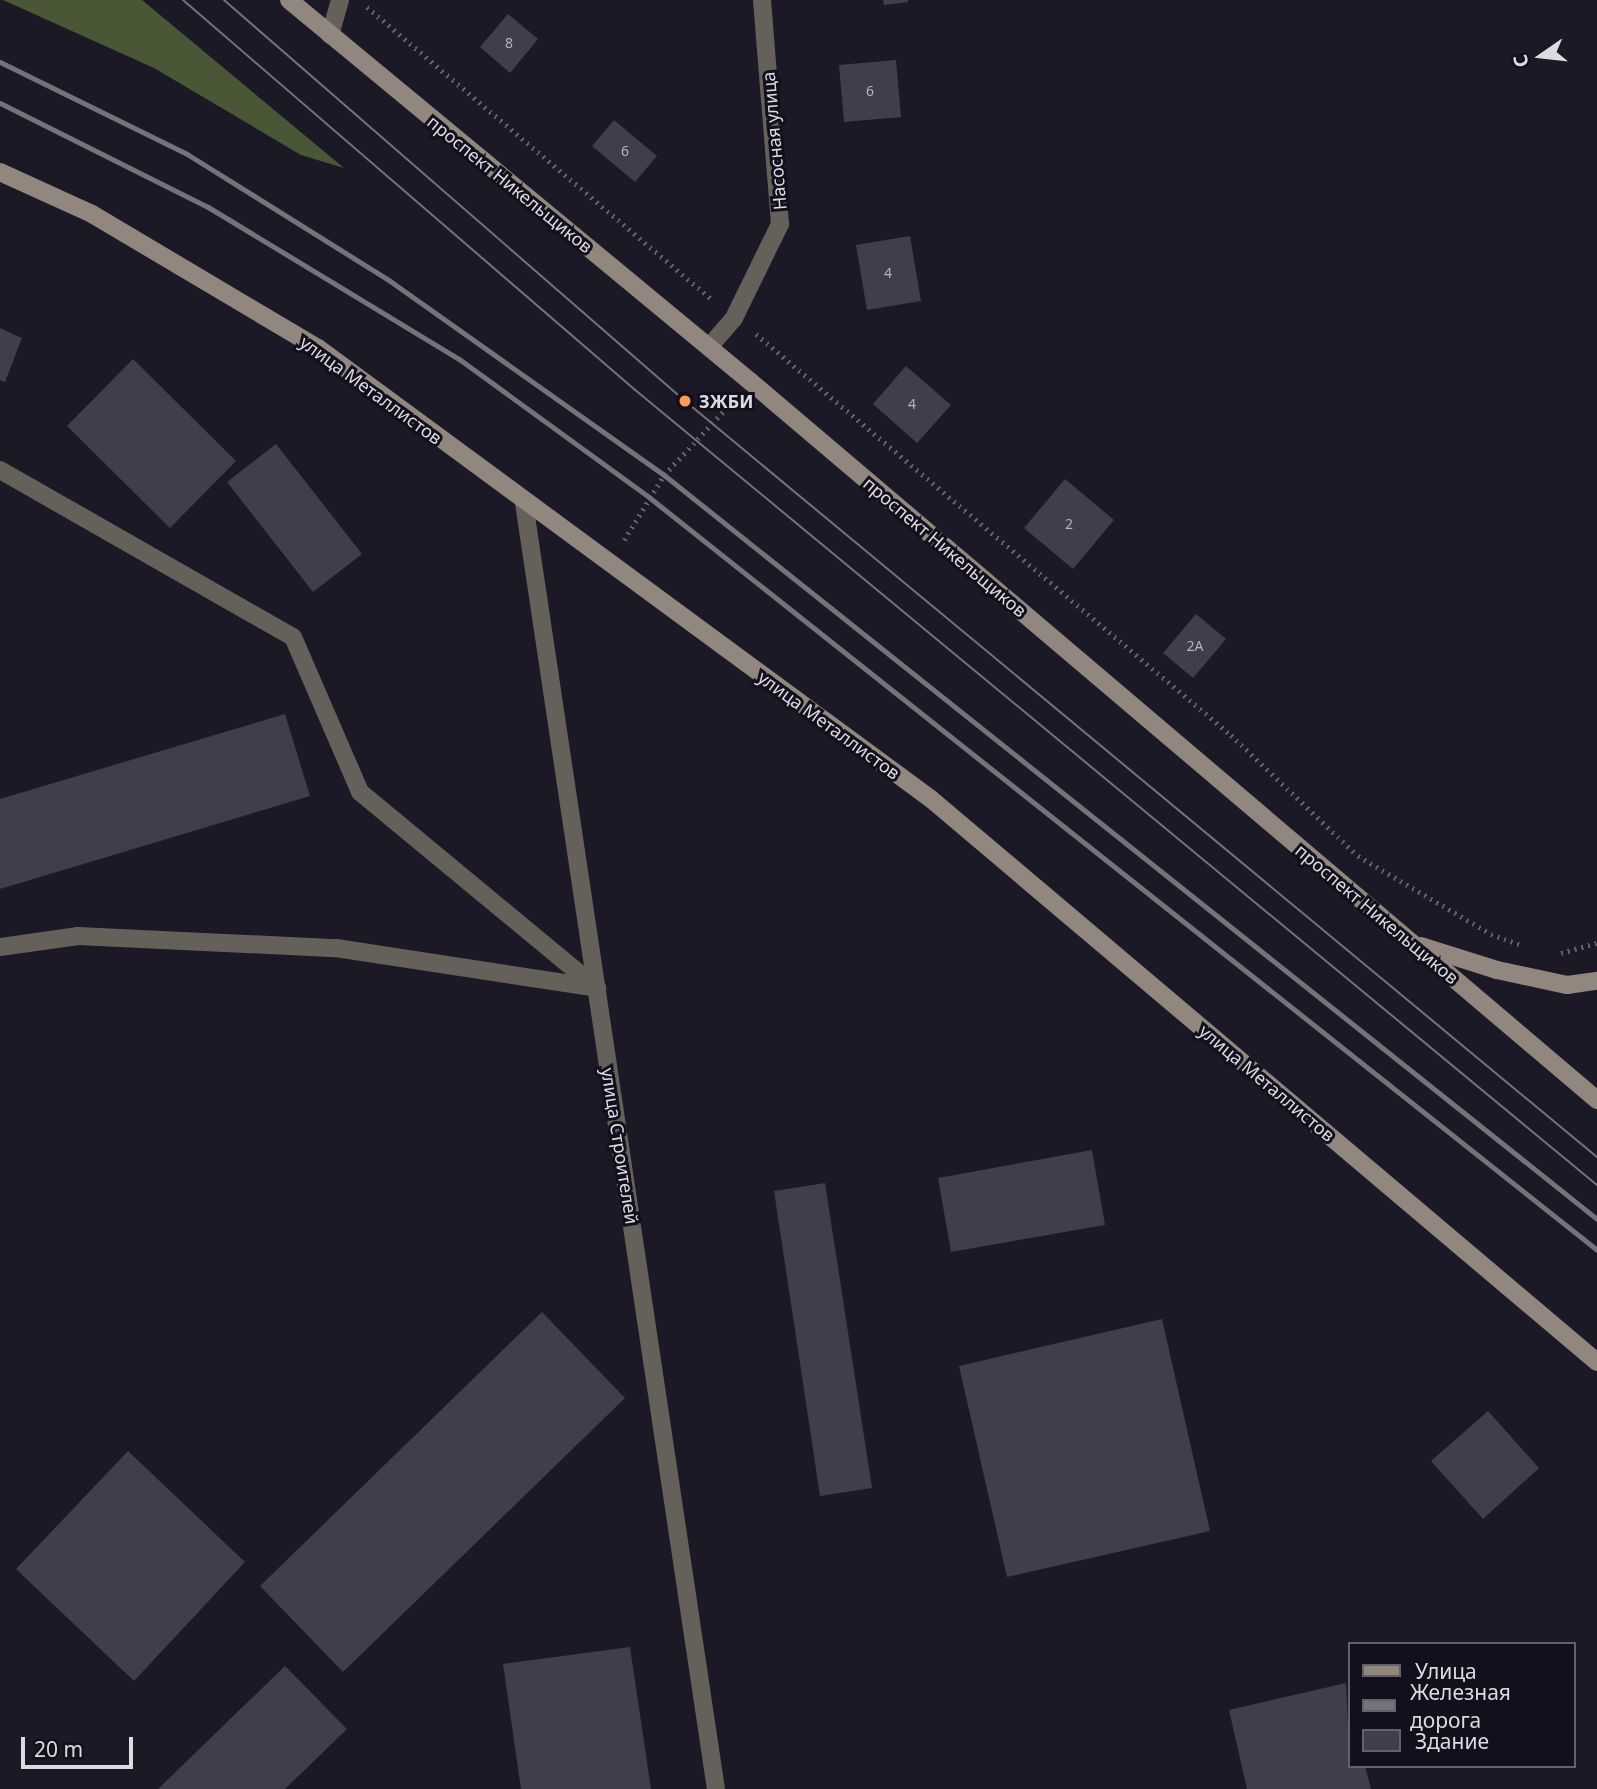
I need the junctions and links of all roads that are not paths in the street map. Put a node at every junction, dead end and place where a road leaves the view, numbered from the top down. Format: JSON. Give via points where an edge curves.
{"nodes":[{"id":1,"x":289,"y":0,"type":"edge"},
{"id":2,"x":340,"y":0,"type":"edge"},
{"id":3,"x":762,"y":0,"type":"edge"},
{"id":4,"x":330,"y":35,"type":"junction"},
{"id":5,"x":0,"y":172,"type":"edge"},
{"id":6,"x":709,"y":347,"type":"junction"},
{"id":7,"x":0,"y":470,"type":"edge"},
{"id":8,"x":524,"y":503,"type":"junction"},
{"id":9,"x":1411,"y":943,"type":"junction"},
{"id":10,"x":0,"y":947,"type":"edge"},
{"id":11,"x":1597,"y":981,"type":"edge"},
{"id":12,"x":597,"y":988,"type":"junction"},
{"id":13,"x":1564,"y":1072,"type":"junction"},
{"id":14,"x":1597,"y":1086,"type":"edge"},
{"id":15,"x":1597,"y":1100,"type":"edge"},
{"id":16,"x":1597,"y":1362,"type":"edge"},
{"id":17,"x":716,"y":1789,"type":"edge"}],
"edges":[{"from":1,"to":4,"type":"main road","name":"проспект Никельщиков"},
{"from":2,"to":4,"type":"street"},
{"from":3,"to":6,"type":"street","name":"Насосная улица","via":[[780,224],[734,318]]},
{"from":4,"to":6,"type":"main road","name":"проспект Никельщиков"},
{"from":5,"to":8,"type":"main road","name":"улица Металлистов","via":[[92,214],[318,348]]},
{"from":6,"to":9,"type":"main road","name":"проспект Никельщиков"},
{"from":7,"to":12,"type":"street","via":[[293,637],[360,792]]},
{"from":8,"to":12,"type":"street","name":"улица Строителей"},
{"from":8,"to":16,"type":"main road","name":"улица Металлистов","via":[[931,799]]},
{"from":9,"to":11,"type":"main road","via":[[1497,970],[1567,985]]},
{"from":9,"to":13,"type":"main road","name":"проспект Никельщиков"},
{"from":10,"to":12,"type":"street","via":[[78,936],[336,948]]},
{"from":12,"to":17,"type":"street","name":"улица Строителей"},
{"from":13,"to":14,"type":"main road"},
{"from":13,"to":15,"type":"main road","name":"проспект Никельщиков"}]}
